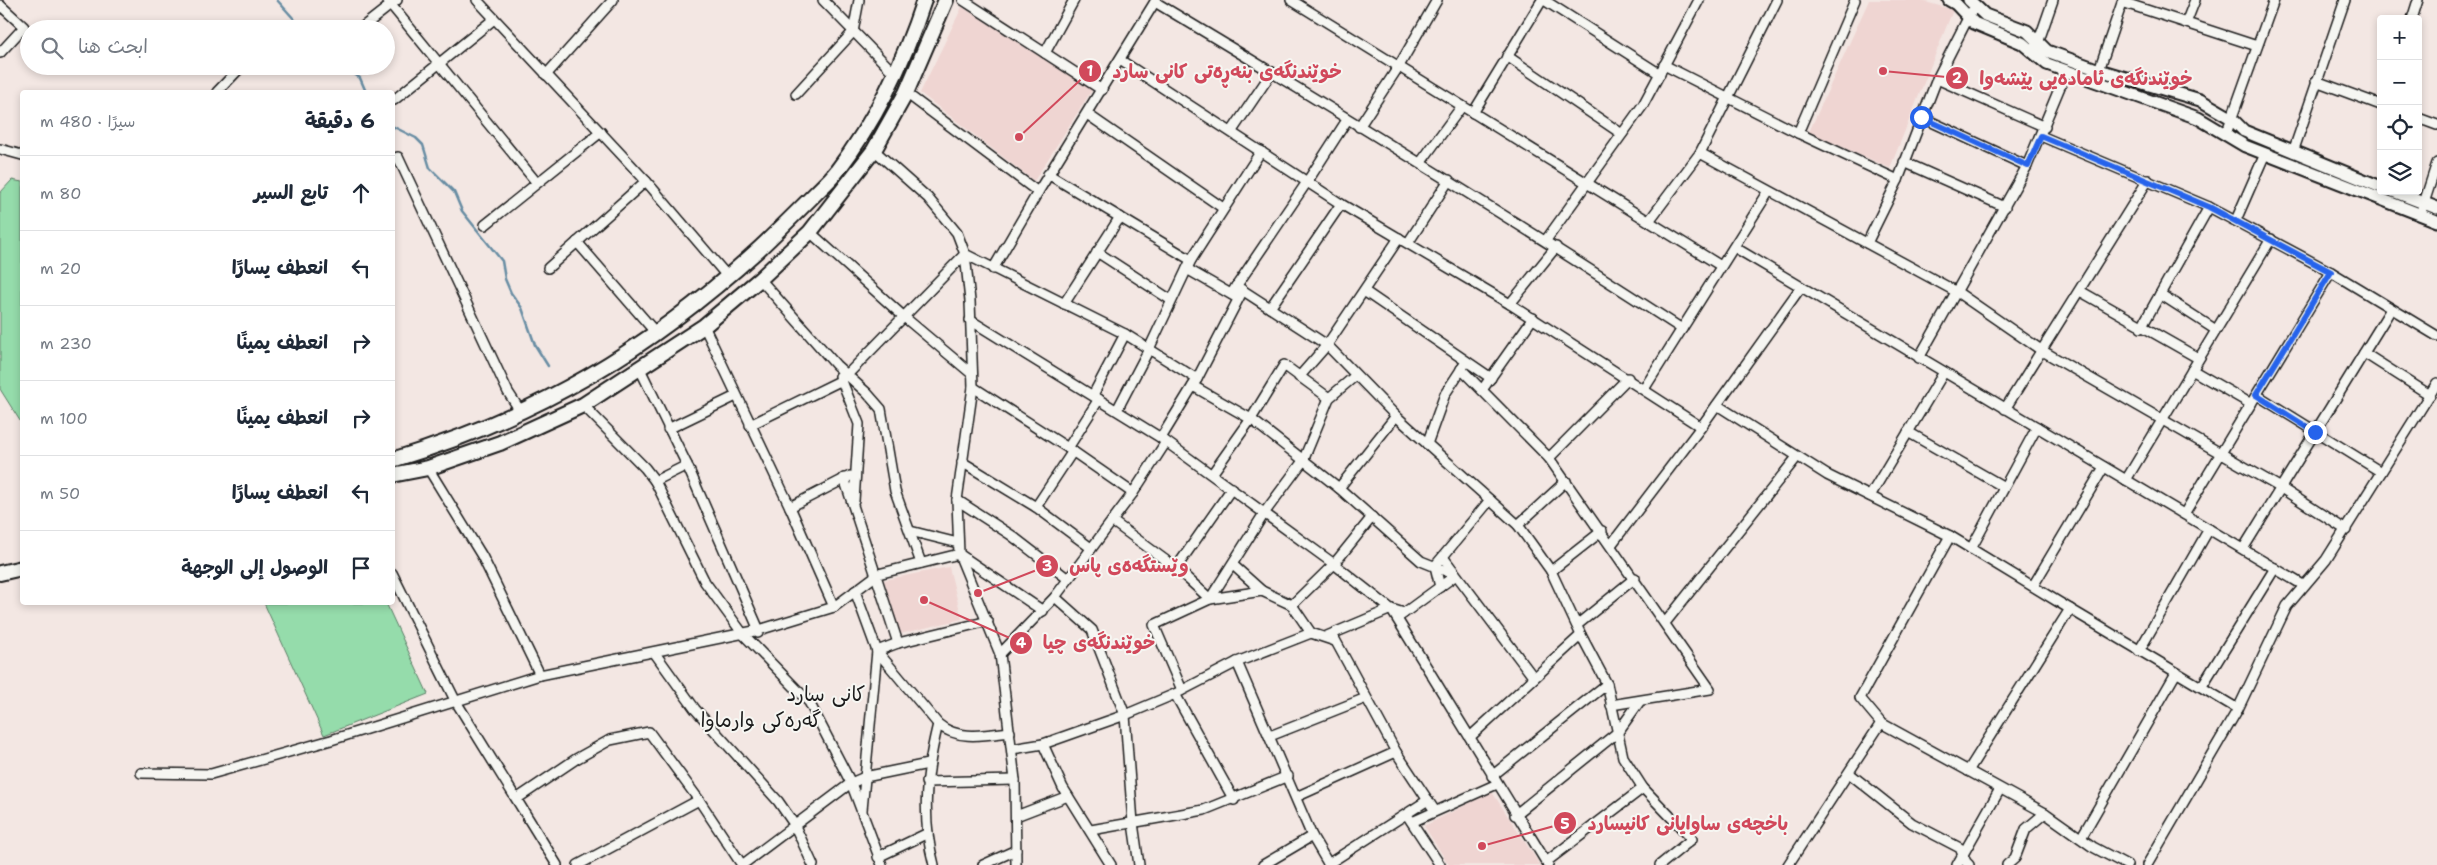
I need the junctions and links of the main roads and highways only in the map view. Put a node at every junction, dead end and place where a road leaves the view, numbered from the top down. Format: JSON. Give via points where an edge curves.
{"nodes":[{"id":1,"x":924,"y":0,"type":"edge"},
{"id":2,"x":946,"y":0,"type":"edge"},
{"id":3,"x":655,"y":334,"type":"junction"},
{"id":4,"x":676,"y":344,"type":"junction"},
{"id":5,"x":652,"y":359,"type":"junction"},
{"id":6,"x":395,"y":459,"type":"edge"},
{"id":7,"x":395,"y":474,"type":"edge"},
{"id":8,"x":20,"y":569,"type":"edge"},
{"id":9,"x":0,"y":574,"type":"edge"}],
"edges":[{"from":1,"to":3,"type":"main road","via":[[896,75],[836,172],[728,277]]},
{"from":2,"to":4,"type":"main road","via":[[906,93],[874,150],[810,232],[704,326]]},
{"from":3,"to":4,"type":"main road"},
{"from":3,"to":5,"type":"main road"},
{"from":3,"to":6,"type":"main road","via":[[589,377],[521,412],[441,446]]},
{"from":4,"to":5,"type":"main road"},
{"from":5,"to":7,"type":"main road","via":[[583,405],[500,443],[428,468]]},
{"from":8,"to":9,"type":"main road"}]}
